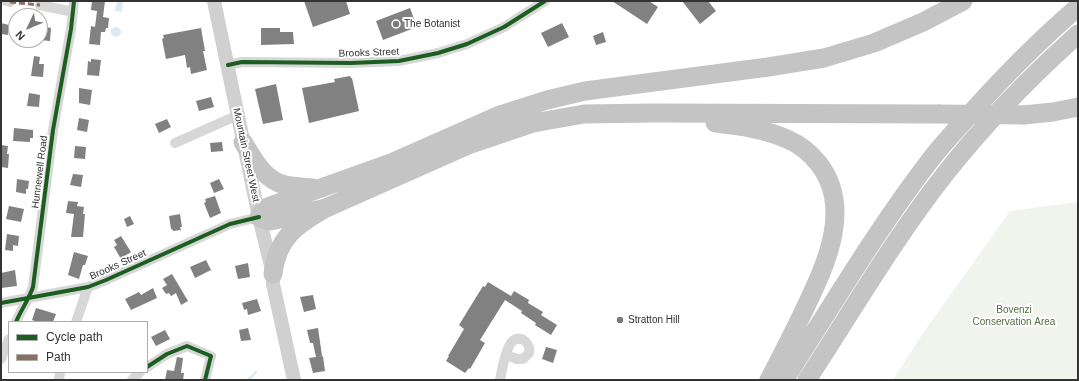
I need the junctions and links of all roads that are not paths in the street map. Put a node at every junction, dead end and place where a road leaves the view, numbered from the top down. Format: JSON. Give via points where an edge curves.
{"nodes":[{"id":1,"x":74,"y":1,"type":"edge"},
{"id":2,"x":214,"y":1,"type":"edge"},
{"id":3,"x":545,"y":1,"type":"edge"},
{"id":4,"x":963,"y":1,"type":"edge"},
{"id":5,"x":40,"y":6,"type":"dead end"},
{"id":6,"x":1078,"y":7,"type":"edge"},
{"id":7,"x":73,"y":12,"type":"junction"},
{"id":8,"x":1078,"y":34,"type":"edge"},
{"id":9,"x":228,"y":65,"type":"junction"},
{"id":10,"x":1078,"y":107,"type":"edge"},
{"id":11,"x":652,"y":113,"type":"junction"},
{"id":12,"x":238,"y":115,"type":"junction"},
{"id":13,"x":175,"y":142,"type":"dead end"},
{"id":14,"x":243,"y":142,"type":"junction"},
{"id":15,"x":319,"y":189,"type":"junction"},
{"id":16,"x":326,"y":208,"type":"junction"},
{"id":17,"x":259,"y":216,"type":"junction"},
{"id":18,"x":273,"y":274,"type":"junction"},
{"id":19,"x":88,"y":287,"type":"junction"},
{"id":20,"x":29,"y":298,"type":"junction"},
{"id":21,"x":1,"y":303,"type":"edge"},
{"id":22,"x":16,"y":321,"type":"edge"},
{"id":23,"x":76,"y":321,"type":"edge"},
{"id":24,"x":8,"y":341,"type":"edge"},
{"id":25,"x":506,"y":355,"type":"dead end"},
{"id":26,"x":1,"y":358,"type":"edge"},
{"id":27,"x":148,"y":366,"type":"edge"},
{"id":28,"x":205,"y":380,"type":"edge"},
{"id":29,"x":294,"y":380,"type":"edge"},
{"id":30,"x":500,"y":380,"type":"edge"},
{"id":31,"x":769,"y":380,"type":"edge"},
{"id":32,"x":784,"y":380,"type":"edge"},
{"id":33,"x":808,"y":380,"type":"edge"}],
"edges":[{"from":1,"to":7,"type":"street","name":"Hunnewell Road"},
{"from":2,"to":9,"type":"main road","name":"Mountain Street West"},
{"from":3,"to":9,"type":"street","name":"Brooks Street","via":[[504,27],[467,44],[399,61],[242,62]]},
{"from":4,"to":15,"type":"highway","via":[[874,43],[824,58],[585,91],[546,100],[500,115],[391,163]]},
{"from":5,"to":7,"type":"street"},
{"from":6,"to":32,"type":"highway","via":[[1015,65],[932,158],[850,276]]},
{"from":7,"to":20,"type":"street","name":"Hunnewell Road","via":[[53,130],[33,287]]},
{"from":8,"to":33,"type":"highway","via":[[1010,98],[945,174],[900,236]]},
{"from":9,"to":12,"type":"main road","name":"Mountain Street West"},
{"from":10,"to":11,"type":"highway","bridge":true,"via":[[1024,115]]},
{"from":11,"to":16,"type":"highway","via":[[584,114],[533,123],[468,145]]},
{"from":11,"to":31,"type":"highway","via":[[758,129],[780,136],[807,151],[821,167],[829,182],[834,196],[835,214],[828,257]]},
{"from":12,"to":13,"type":"street"},
{"from":12,"to":14,"type":"main road","name":"Mountain Street West"},
{"from":14,"to":15,"type":"highway","via":[[261,170],[277,183]]},
{"from":14,"to":17,"type":"main road","name":"Mountain Street West"},
{"from":15,"to":17,"type":"highway","via":[[265,208]]},
{"from":16,"to":17,"type":"highway","via":[[268,221]]},
{"from":16,"to":18,"type":"highway","via":[[301,223],[288,235],[276,256]]},
{"from":17,"to":18,"type":"main road","name":"Mountain Street West"},
{"from":17,"to":19,"type":"street","name":"Brooks Street","via":[[230,224]]},
{"from":18,"to":29,"type":"main road","name":"Mountain Street West"},
{"from":19,"to":20,"type":"street","name":"Brooks Street"},
{"from":19,"to":23,"type":"street"},
{"from":20,"to":21,"type":"street","name":"Brooks Street"},
{"from":20,"to":22,"type":"street","name":"Hunnewell Road"},
{"from":24,"to":26,"type":"street"},
{"from":25,"to":30,"type":"street"},
{"from":27,"to":28,"type":"street","via":[[186,346],[211,356]]}]}
